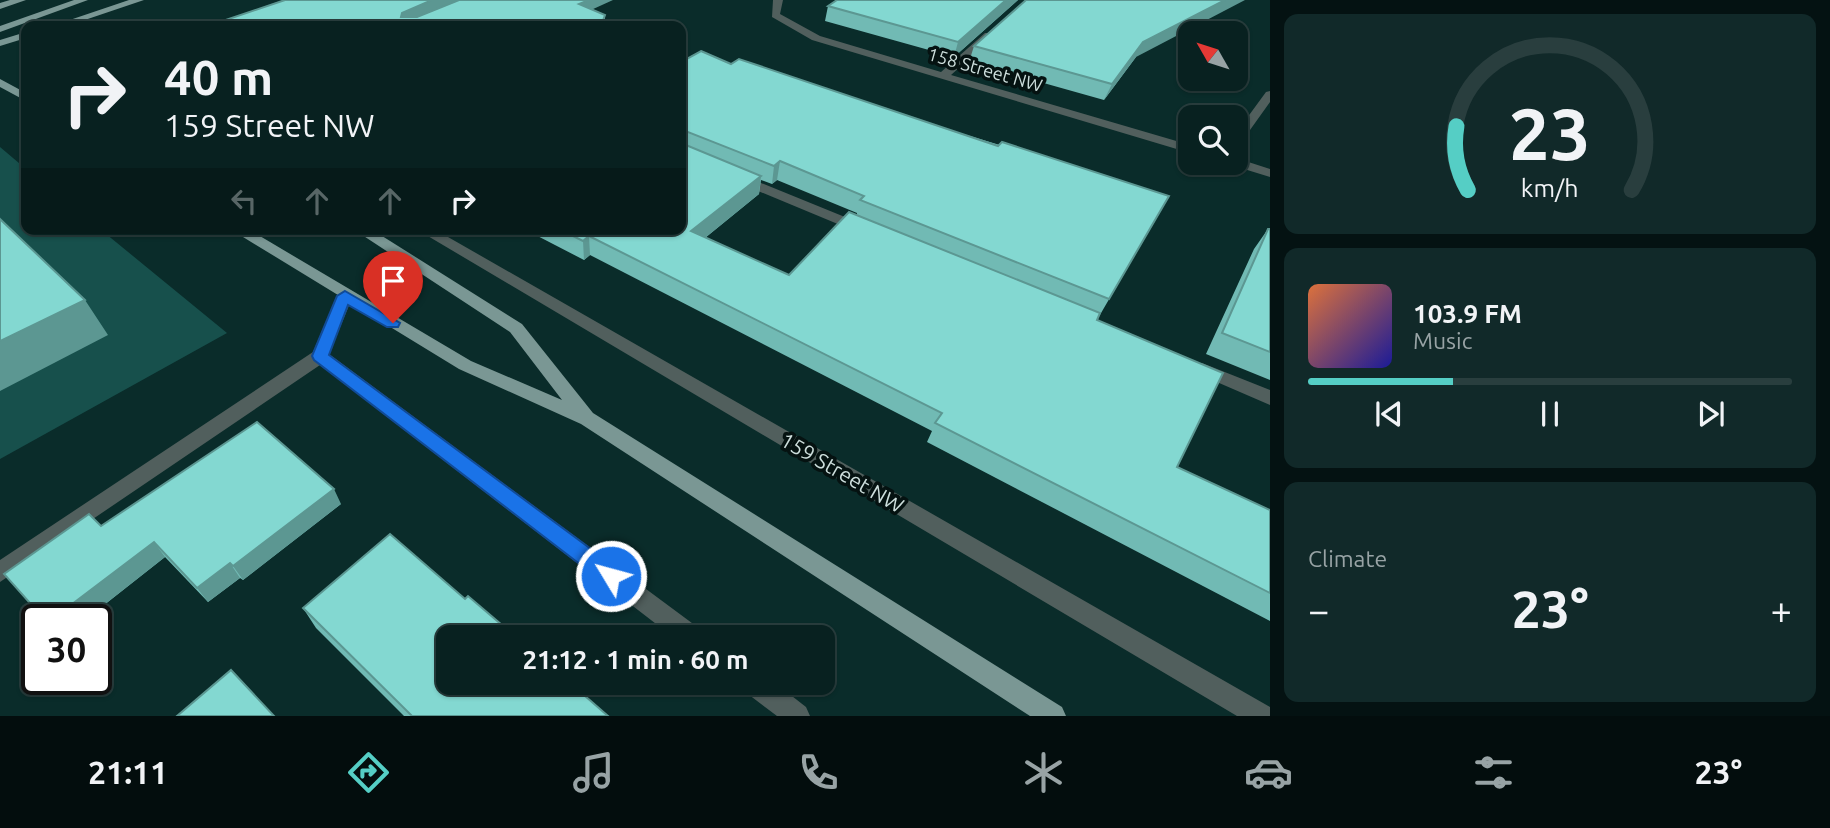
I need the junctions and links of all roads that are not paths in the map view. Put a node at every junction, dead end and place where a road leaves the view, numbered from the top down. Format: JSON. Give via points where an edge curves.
{"nodes":[{"id":1,"x":21,"y":0,"type":"edge"},
{"id":2,"x":27,"y":0,"type":"edge"},
{"id":3,"x":83,"y":0,"type":"edge"},
{"id":4,"x":139,"y":0,"type":"edge"},
{"id":5,"x":778,"y":0,"type":"edge"},
{"id":6,"x":0,"y":6,"type":"edge"},
{"id":7,"x":45,"y":12,"type":"junction"},
{"id":8,"x":21,"y":21,"type":"edge"},
{"id":9,"x":21,"y":21,"type":"edge"},
{"id":10,"x":57,"y":21,"type":"edge"},
{"id":11,"x":75,"y":21,"type":"edge"},
{"id":12,"x":1000,"y":25,"type":"edge"},
{"id":13,"x":0,"y":29,"type":"edge"},
{"id":14,"x":21,"y":37,"type":"edge"},
{"id":15,"x":0,"y":43,"type":"edge"},
{"id":16,"x":943,"y":76,"type":"junction"},
{"id":17,"x":0,"y":82,"type":"edge"},
{"id":18,"x":1270,"y":94,"type":"edge"},
{"id":19,"x":21,"y":95,"type":"edge"},
{"id":20,"x":1248,"y":124,"type":"edge"},
{"id":21,"x":1178,"y":145,"type":"edge"},
{"id":22,"x":1248,"y":166,"type":"edge"},
{"id":23,"x":719,"y":170,"type":"edge"},
{"id":24,"x":1270,"y":173,"type":"edge"},
{"id":25,"x":873,"y":234,"type":"edge"},
{"id":26,"x":247,"y":235,"type":"edge"},
{"id":27,"x":369,"y":235,"type":"edge"},
{"id":28,"x":433,"y":235,"type":"edge"},
{"id":29,"x":345,"y":296,"type":"junction"},
{"id":30,"x":320,"y":356,"type":"junction"},
{"id":31,"x":1180,"y":361,"type":"edge"},
{"id":32,"x":1270,"y":398,"type":"edge"},
{"id":33,"x":587,"y":419,"type":"junction"},
{"id":34,"x":0,"y":572,"type":"edge"},
{"id":35,"x":676,"y":625,"type":"edge"},
{"id":36,"x":770,"y":695,"type":"edge"},
{"id":37,"x":797,"y":716,"type":"edge"},
{"id":38,"x":1053,"y":716,"type":"edge"},
{"id":39,"x":1261,"y":716,"type":"edge"}],
"edges":[{"from":1,"to":6,"type":"main road"},
{"from":2,"to":7,"type":"main road"},
{"from":3,"to":7,"type":"main road"},
{"from":4,"to":11,"type":"main road"},
{"from":5,"to":16,"type":"street","name":"158 Street NW","via":[[775,15],[816,38]]},
{"from":7,"to":8,"type":"main road"},
{"from":7,"to":10,"type":"main road"},
{"from":9,"to":13,"type":"main road"},
{"from":12,"to":16,"type":"street"},
{"from":14,"to":15,"type":"main road"},
{"from":16,"to":21,"type":"street","name":"158 Street NW"},
{"from":17,"to":19,"type":"main road"},
{"from":18,"to":20,"type":"street"},
{"from":22,"to":24,"type":"street"},
{"from":23,"to":25,"type":"street"},
{"from":26,"to":29,"type":"main road"},
{"from":27,"to":33,"type":"main road","via":[[516,328]]},
{"from":28,"to":39,"type":"street","name":"159 Street NW"},
{"from":29,"to":30,"type":"street"},
{"from":29,"to":33,"type":"main road","via":[[465,365]]},
{"from":30,"to":34,"type":"street"},
{"from":30,"to":35,"type":"street"},
{"from":31,"to":32,"type":"street"},
{"from":33,"to":38,"type":"main road"},
{"from":36,"to":37,"type":"street"}]}
